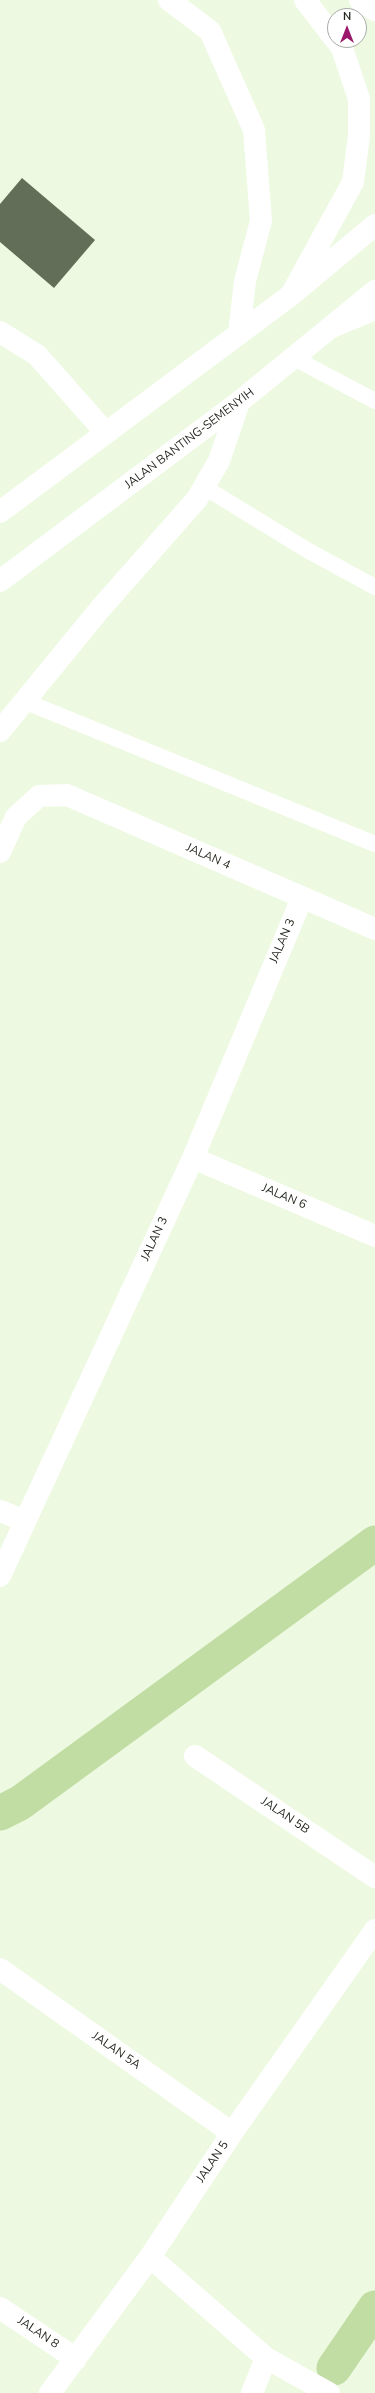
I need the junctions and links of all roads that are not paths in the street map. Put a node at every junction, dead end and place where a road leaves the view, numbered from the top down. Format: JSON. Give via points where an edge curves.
{"nodes":[{"id":1,"x":168,"y":0,"type":"edge"},
{"id":2,"x":305,"y":0,"type":"edge"},
{"id":3,"x":360,"y":0,"type":"edge"},
{"id":4,"x":375,"y":10,"type":"edge"},
{"id":5,"x":327,"y":29,"type":"edge"},
{"id":6,"x":342,"y":48,"type":"edge"},
{"id":7,"x":375,"y":225,"type":"edge"},
{"id":8,"x":375,"y":291,"type":"edge"},
{"id":9,"x":291,"y":295,"type":"junction"},
{"id":10,"x":375,"y":309,"type":"edge"},
{"id":11,"x":334,"y":326,"type":"junction"},
{"id":12,"x":0,"y":332,"type":"edge"},
{"id":13,"x":239,"y":334,"type":"junction"},
{"id":14,"x":294,"y":358,"type":"junction"},
{"id":15,"x":375,"y":401,"type":"edge"},
{"id":16,"x":239,"y":402,"type":"junction"},
{"id":17,"x":106,"y":433,"type":"junction"},
{"id":18,"x":204,"y":487,"type":"junction"},
{"id":19,"x":0,"y":512,"type":"edge"},
{"id":20,"x":0,"y":580,"type":"edge"},
{"id":21,"x":375,"y":587,"type":"edge"},
{"id":22,"x":24,"y":701,"type":"junction"},
{"id":23,"x":0,"y":731,"type":"edge"},
{"id":24,"x":375,"y":844,"type":"edge"},
{"id":25,"x":0,"y":852,"type":"edge"},
{"id":26,"x":302,"y":898,"type":"junction"},
{"id":27,"x":375,"y":929,"type":"edge"},
{"id":28,"x":193,"y":1158,"type":"junction"},
{"id":29,"x":375,"y":1236,"type":"edge"},
{"id":30,"x":0,"y":1511,"type":"edge"},
{"id":31,"x":25,"y":1521,"type":"junction"},
{"id":32,"x":0,"y":1576,"type":"edge"},
{"id":33,"x":196,"y":1756,"type":"dead end"},
{"id":34,"x":375,"y":1876,"type":"edge"},
{"id":35,"x":375,"y":1930,"type":"edge"},
{"id":36,"x":0,"y":1970,"type":"edge"},
{"id":37,"x":232,"y":2133,"type":"junction"},
{"id":38,"x":150,"y":2257,"type":"junction"},
{"id":39,"x":0,"y":2308,"type":"edge"},
{"id":40,"x":266,"y":2358,"type":"junction"},
{"id":41,"x":76,"y":2359,"type":"junction"},
{"id":42,"x":50,"y":2393,"type":"edge"},
{"id":43,"x":252,"y":2393,"type":"edge"},
{"id":44,"x":329,"y":2393,"type":"edge"}],
"edges":[{"from":1,"to":13,"type":"main road","via":[[210,31],[254,130],[261,221],[245,280]]},
{"from":2,"to":5,"type":"main road"},
{"from":3,"to":4,"type":"main road"},
{"from":6,"to":9,"type":"main road","via":[[359,98],[359,136],[353,182]]},
{"from":7,"to":9,"type":"main road"},
{"from":8,"to":11,"type":"main road","name":"JALAN BANTING-SEMENYIH"},
{"from":9,"to":13,"type":"main road"},
{"from":10,"to":11,"type":"main road"},
{"from":11,"to":14,"type":"main road","name":"JALAN BANTING-SEMENYIH"},
{"from":12,"to":17,"type":"main road","via":[[37,355]]},
{"from":13,"to":17,"type":"main road"},
{"from":14,"to":15,"type":"lane"},
{"from":14,"to":16,"type":"main road","name":"JALAN BANTING-SEMENYIH"},
{"from":16,"to":18,"type":"main road","via":[[219,461]]},
{"from":16,"to":20,"type":"main road","name":"JALAN BANTING-SEMENYIH"},
{"from":17,"to":19,"type":"main road"},
{"from":18,"to":21,"type":"lane","via":[[306,550]]},
{"from":18,"to":22,"type":"main road","via":[[197,499],[100,608]]},
{"from":22,"to":23,"type":"main road"},
{"from":22,"to":24,"type":"lane"},
{"from":25,"to":26,"type":"main road","name":"JALAN 4","via":[[16,817],[39,796],[67,796]]},
{"from":26,"to":27,"type":"main road","name":"JALAN 4"},
{"from":26,"to":28,"type":"main road","name":"JALAN 3"},
{"from":28,"to":29,"type":"main road","name":"JALAN 6"},
{"from":28,"to":31,"type":"main road","name":"JALAN 3"},
{"from":30,"to":31,"type":"main road"},
{"from":31,"to":32,"type":"main road","name":"JALAN 3"},
{"from":33,"to":34,"type":"main road","name":"JALAN 5B"},
{"from":35,"to":37,"type":"main road","name":"JALAN 5"},
{"from":36,"to":37,"type":"main road","name":"JALAN 5A"},
{"from":37,"to":38,"type":"main road","name":"JALAN 5"},
{"from":38,"to":40,"type":"main road"},
{"from":38,"to":41,"type":"main road","name":"JALAN 5"},
{"from":39,"to":41,"type":"main road","name":"JALAN 8"},
{"from":40,"to":43,"type":"main road"},
{"from":40,"to":44,"type":"main road"},
{"from":41,"to":42,"type":"main road","name":"JALAN 5"}]}
